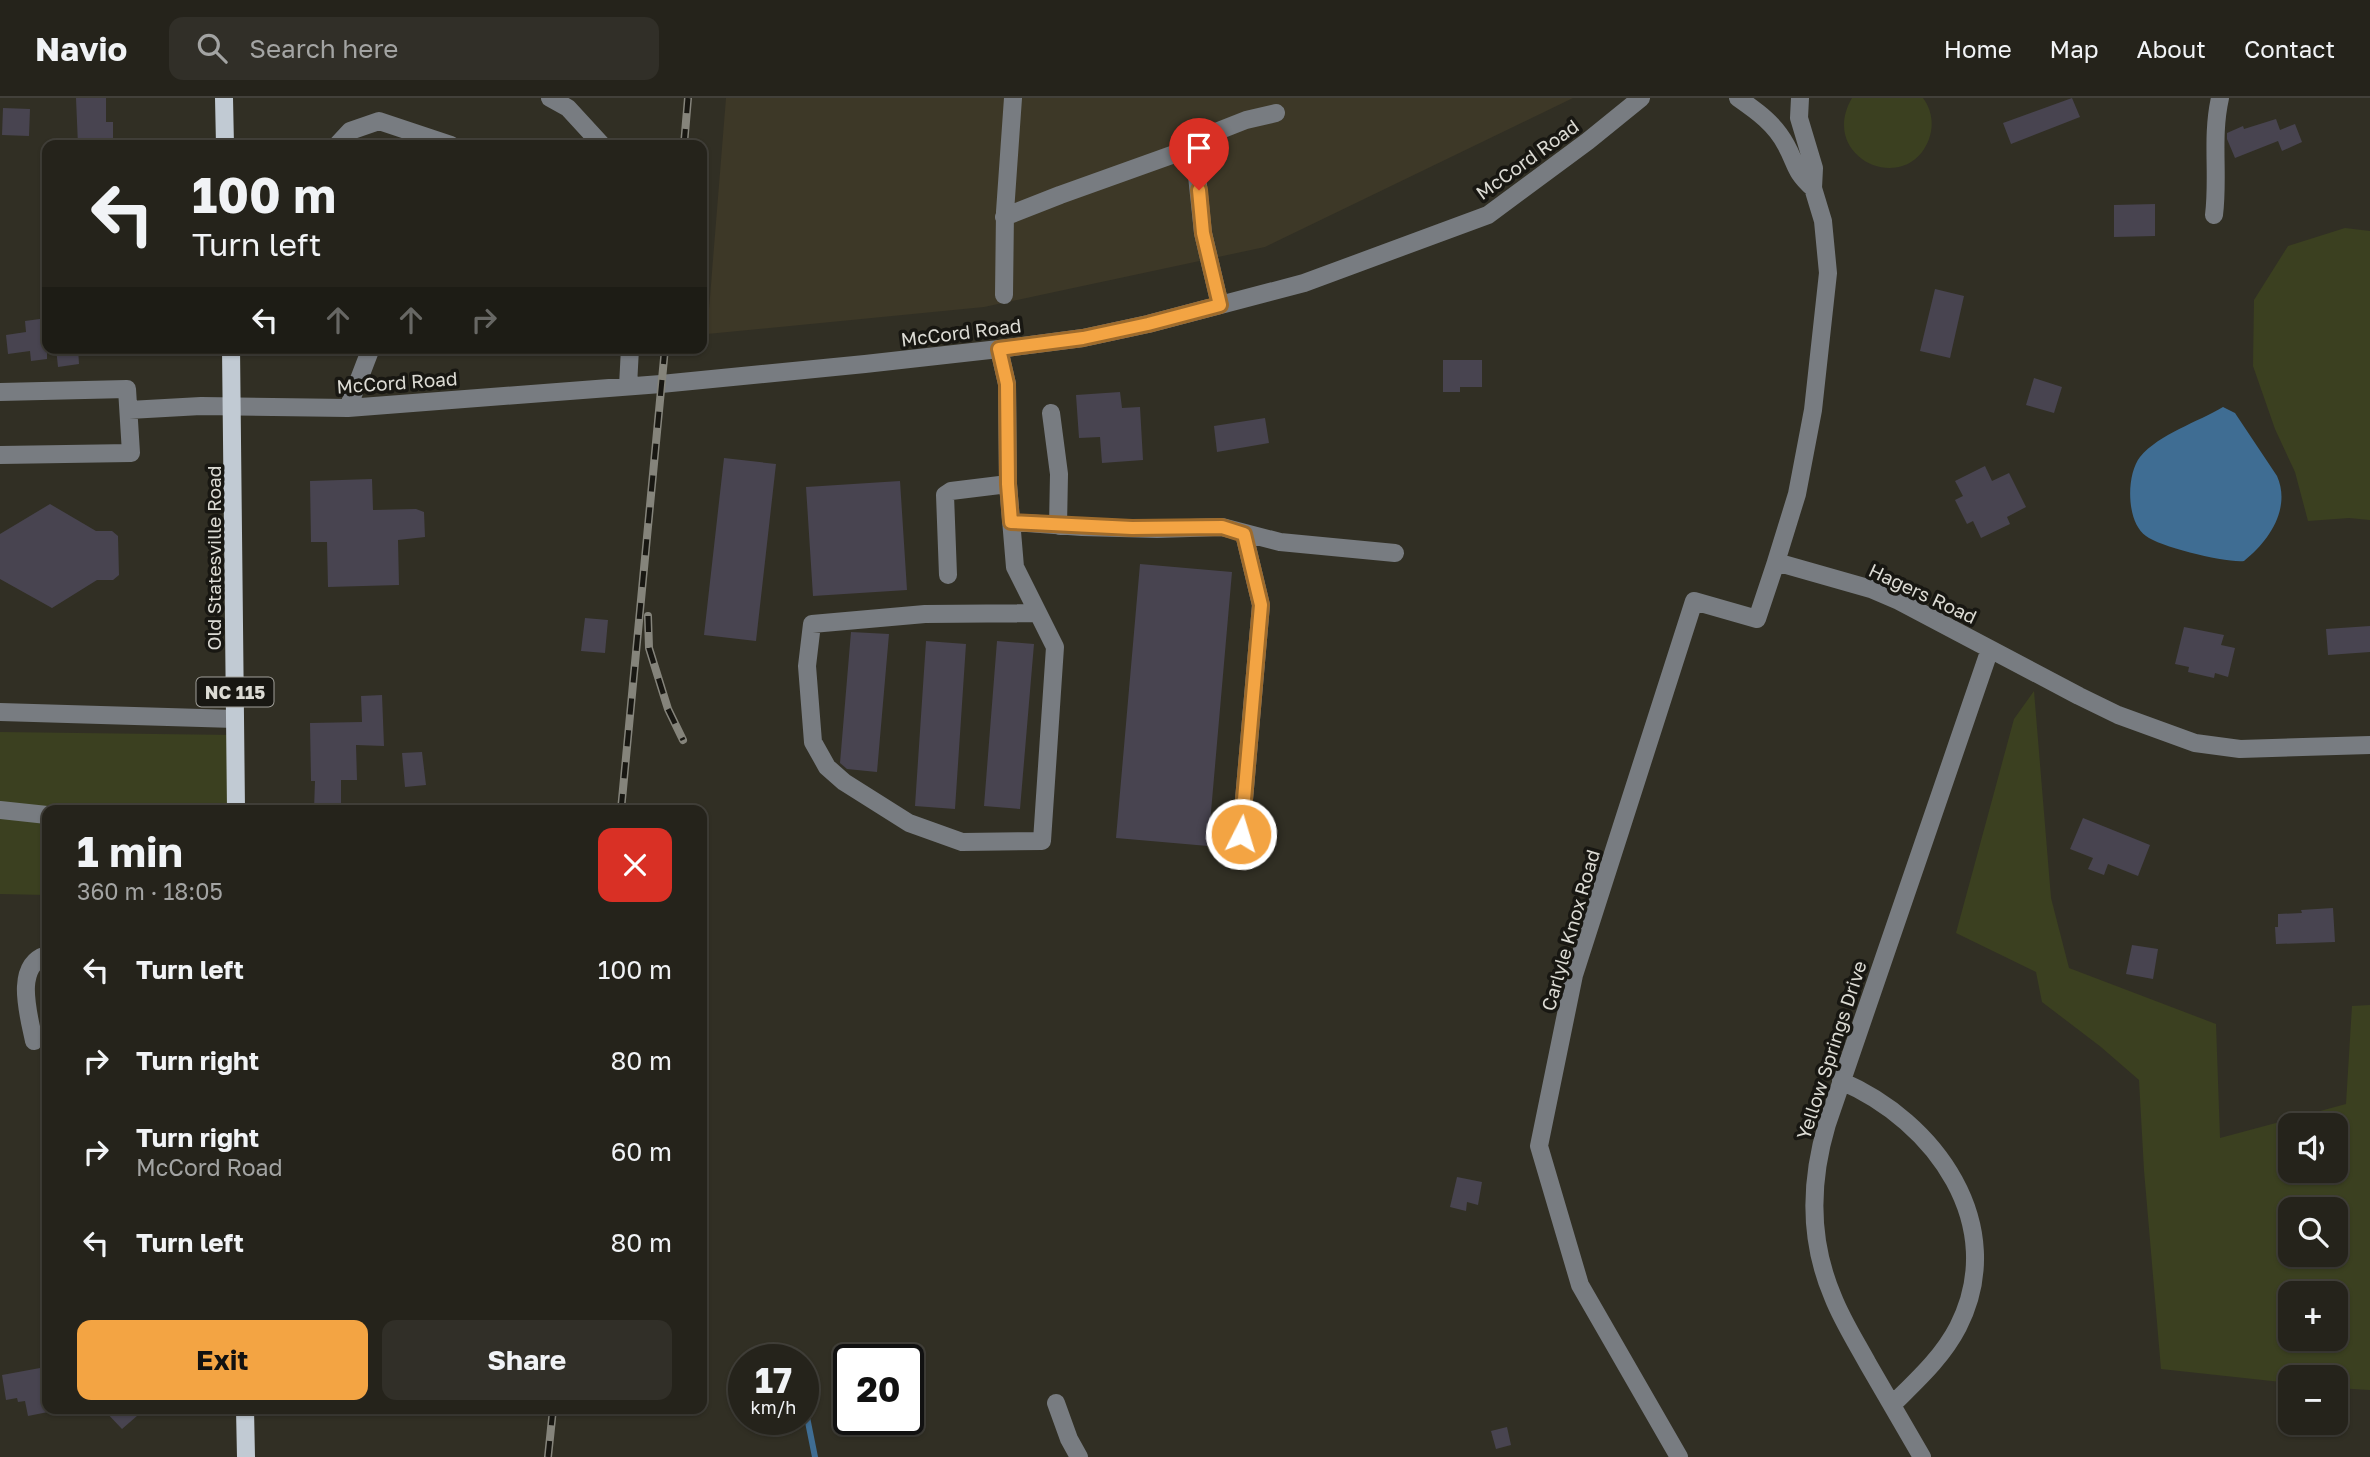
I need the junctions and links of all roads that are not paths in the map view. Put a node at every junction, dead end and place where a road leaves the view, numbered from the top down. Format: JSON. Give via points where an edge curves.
{"nodes":[{"id":1,"x":225,"y":98,"type":"edge"},
{"id":2,"x":550,"y":98,"type":"edge"},
{"id":3,"x":1013,"y":98,"type":"edge"},
{"id":4,"x":1738,"y":98,"type":"edge"},
{"id":5,"x":1800,"y":98,"type":"edge"},
{"id":6,"x":2220,"y":98,"type":"edge"},
{"id":7,"x":1643,"y":99,"type":"edge"},
{"id":8,"x":568,"y":103,"type":"edge"},
{"id":9,"x":1276,"y":113,"type":"dead end"},
{"id":10,"x":225,"y":140,"type":"edge"},
{"id":11,"x":342,"y":140,"type":"edge"},
{"id":12,"x":436,"y":140,"type":"edge"},
{"id":13,"x":598,"y":140,"type":"edge"},
{"id":14,"x":1194,"y":147,"type":"junction"},
{"id":15,"x":1813,"y":188,"type":"junction"},
{"id":16,"x":2214,"y":215,"type":"dead end"},
{"id":17,"x":1004,"y":217,"type":"junction"},
{"id":18,"x":1004,"y":295,"type":"dead end"},
{"id":19,"x":1220,"y":305,"type":"junction"},
{"id":20,"x":999,"y":349,"type":"junction"},
{"id":21,"x":231,"y":354,"type":"edge"},
{"id":22,"x":369,"y":354,"type":"edge"},
{"id":23,"x":630,"y":354,"type":"edge"},
{"id":24,"x":628,"y":386,"type":"junction"},
{"id":25,"x":0,"y":392,"type":"edge"},
{"id":26,"x":233,"y":408,"type":"junction"},
{"id":27,"x":348,"y":408,"type":"junction"},
{"id":28,"x":130,"y":410,"type":"junction"},
{"id":29,"x":1051,"y":412,"type":"dead end"},
{"id":30,"x":0,"y":455,"type":"edge"},
{"id":31,"x":1008,"y":484,"type":"junction"},
{"id":32,"x":1011,"y":522,"type":"junction"},
{"id":33,"x":1058,"y":526,"type":"junction"},
{"id":34,"x":1244,"y":534,"type":"junction"},
{"id":35,"x":1395,"y":553,"type":"dead end"},
{"id":36,"x":1776,"y":562,"type":"junction"},
{"id":37,"x":948,"y":575,"type":"dead end"},
{"id":38,"x":1038,"y":613,"type":"junction"},
{"id":39,"x":1990,"y":649,"type":"junction"},
{"id":40,"x":0,"y":712,"type":"edge"},
{"id":41,"x":235,"y":719,"type":"junction"},
{"id":42,"x":2370,"y":745,"type":"edge"},
{"id":43,"x":236,"y":805,"type":"edge"},
{"id":44,"x":0,"y":810,"type":"edge"},
{"id":45,"x":42,"y":814,"type":"edge"},
{"id":46,"x":1241,"y":834,"type":"dead end"},
{"id":47,"x":42,"y":957,"type":"edge"},
{"id":48,"x":34,"y":1041,"type":"dead end"},
{"id":49,"x":1841,"y":1081,"type":"junction"},
{"id":50,"x":1056,"y":1403,"type":"dead end"},
{"id":51,"x":1892,"y":1405,"type":"junction"},
{"id":52,"x":245,"y":1414,"type":"edge"},
{"id":53,"x":246,"y":1457,"type":"edge"},
{"id":54,"x":1079,"y":1457,"type":"edge"},
{"id":55,"x":1679,"y":1457,"type":"edge"},
{"id":56,"x":1922,"y":1457,"type":"edge"}],
"edges":[{"from":1,"to":10,"type":"main road"},
{"from":2,"to":8,"type":"street"},
{"from":3,"to":17,"type":"street"},
{"from":4,"to":15,"type":"street","via":[[1768,118],[1786,144],[1799,176]]},
{"from":5,"to":15,"type":"street","via":[[1799,118],[1814,168]]},
{"from":6,"to":16,"type":"street","via":[[2214,133]]},
{"from":7,"to":19,"type":"street","name":"McCord Road","via":[[1488,215],[1304,283]]},
{"from":8,"to":13,"type":"street"},
{"from":9,"to":14,"type":"street","via":[[1213,133]]},
{"from":11,"to":12,"type":"street","via":[[351,131],[379,121]]},
{"from":14,"to":17,"type":"street"},
{"from":14,"to":19,"type":"street","via":[[1203,233]]},
{"from":15,"to":36,"type":"street","via":[[1823,221],[1828,273],[1821,358],[1797,494]]},
{"from":17,"to":18,"type":"street"},
{"from":19,"to":20,"type":"street","name":"McCord Road","via":[[1083,338]]},
{"from":20,"to":24,"type":"street","name":"McCord Road"},
{"from":20,"to":31,"type":"street","via":[[1007,384]]},
{"from":21,"to":26,"type":"main road","name":"Old Statesville Road","number":"NC 115"},
{"from":22,"to":27,"type":"street"},
{"from":23,"to":24,"type":"street"},
{"from":24,"to":27,"type":"street","name":"McCord Road"},
{"from":25,"to":28,"type":"street","via":[[127,389]]},
{"from":26,"to":27,"type":"street","name":"McCord Road"},
{"from":26,"to":28,"type":"street","name":"McCord Road"},
{"from":26,"to":41,"type":"main road","name":"Old Statesville Road","number":"NC 115"},
{"from":28,"to":30,"type":"street","via":[[131,453]]},
{"from":29,"to":33,"type":"street","via":[[1059,474]]},
{"from":31,"to":32,"type":"street"},
{"from":31,"to":37,"type":"street","via":[[945,495]]},
{"from":32,"to":33,"type":"street"},
{"from":32,"to":38,"type":"street","via":[[1015,567]]},
{"from":33,"to":34,"type":"street","via":[[1222,527]]},
{"from":34,"to":35,"type":"street"},
{"from":34,"to":46,"type":"street","via":[[1261,605]]},
{"from":36,"to":39,"type":"street","name":"Hagers Road","via":[[1871,589]]},
{"from":36,"to":55,"type":"street","name":"Carlyle Knox Road","via":[[1757,619],[1694,601],[1574,975],[1539,1146],[1580,1285]]},
{"from":38,"to":38,"type":"street","via":[[925,614],[812,624],[807,666],[813,742],[827,767],[909,824],[948,838],[962,842],[1042,841],[1055,646]]},
{"from":39,"to":42,"type":"street","name":"Hagers Road","via":[[2118,715],[2195,743],[2240,750]]},
{"from":39,"to":49,"type":"street","name":"Yellow Springs Drive"},
{"from":40,"to":41,"type":"street"},
{"from":41,"to":43,"type":"main road","name":"Old Statesville Road","number":"NC 115"},
{"from":44,"to":45,"type":"street"},
{"from":47,"to":48,"type":"street","via":[[30,968],[26,986]]},
{"from":49,"to":51,"type":"street","name":"Yellow Springs Drive","via":[[1816,1167],[1819,1255],[1832,1297]]},
{"from":49,"to":51,"type":"street","via":[[1888,1106],[1927,1141],[1957,1184],[1972,1230],[1974,1269],[1959,1325],[1939,1358]]},
{"from":50,"to":54,"type":"street"},
{"from":51,"to":56,"type":"street","name":"Yellow Springs Drive"},
{"from":52,"to":53,"type":"main road"}]}
